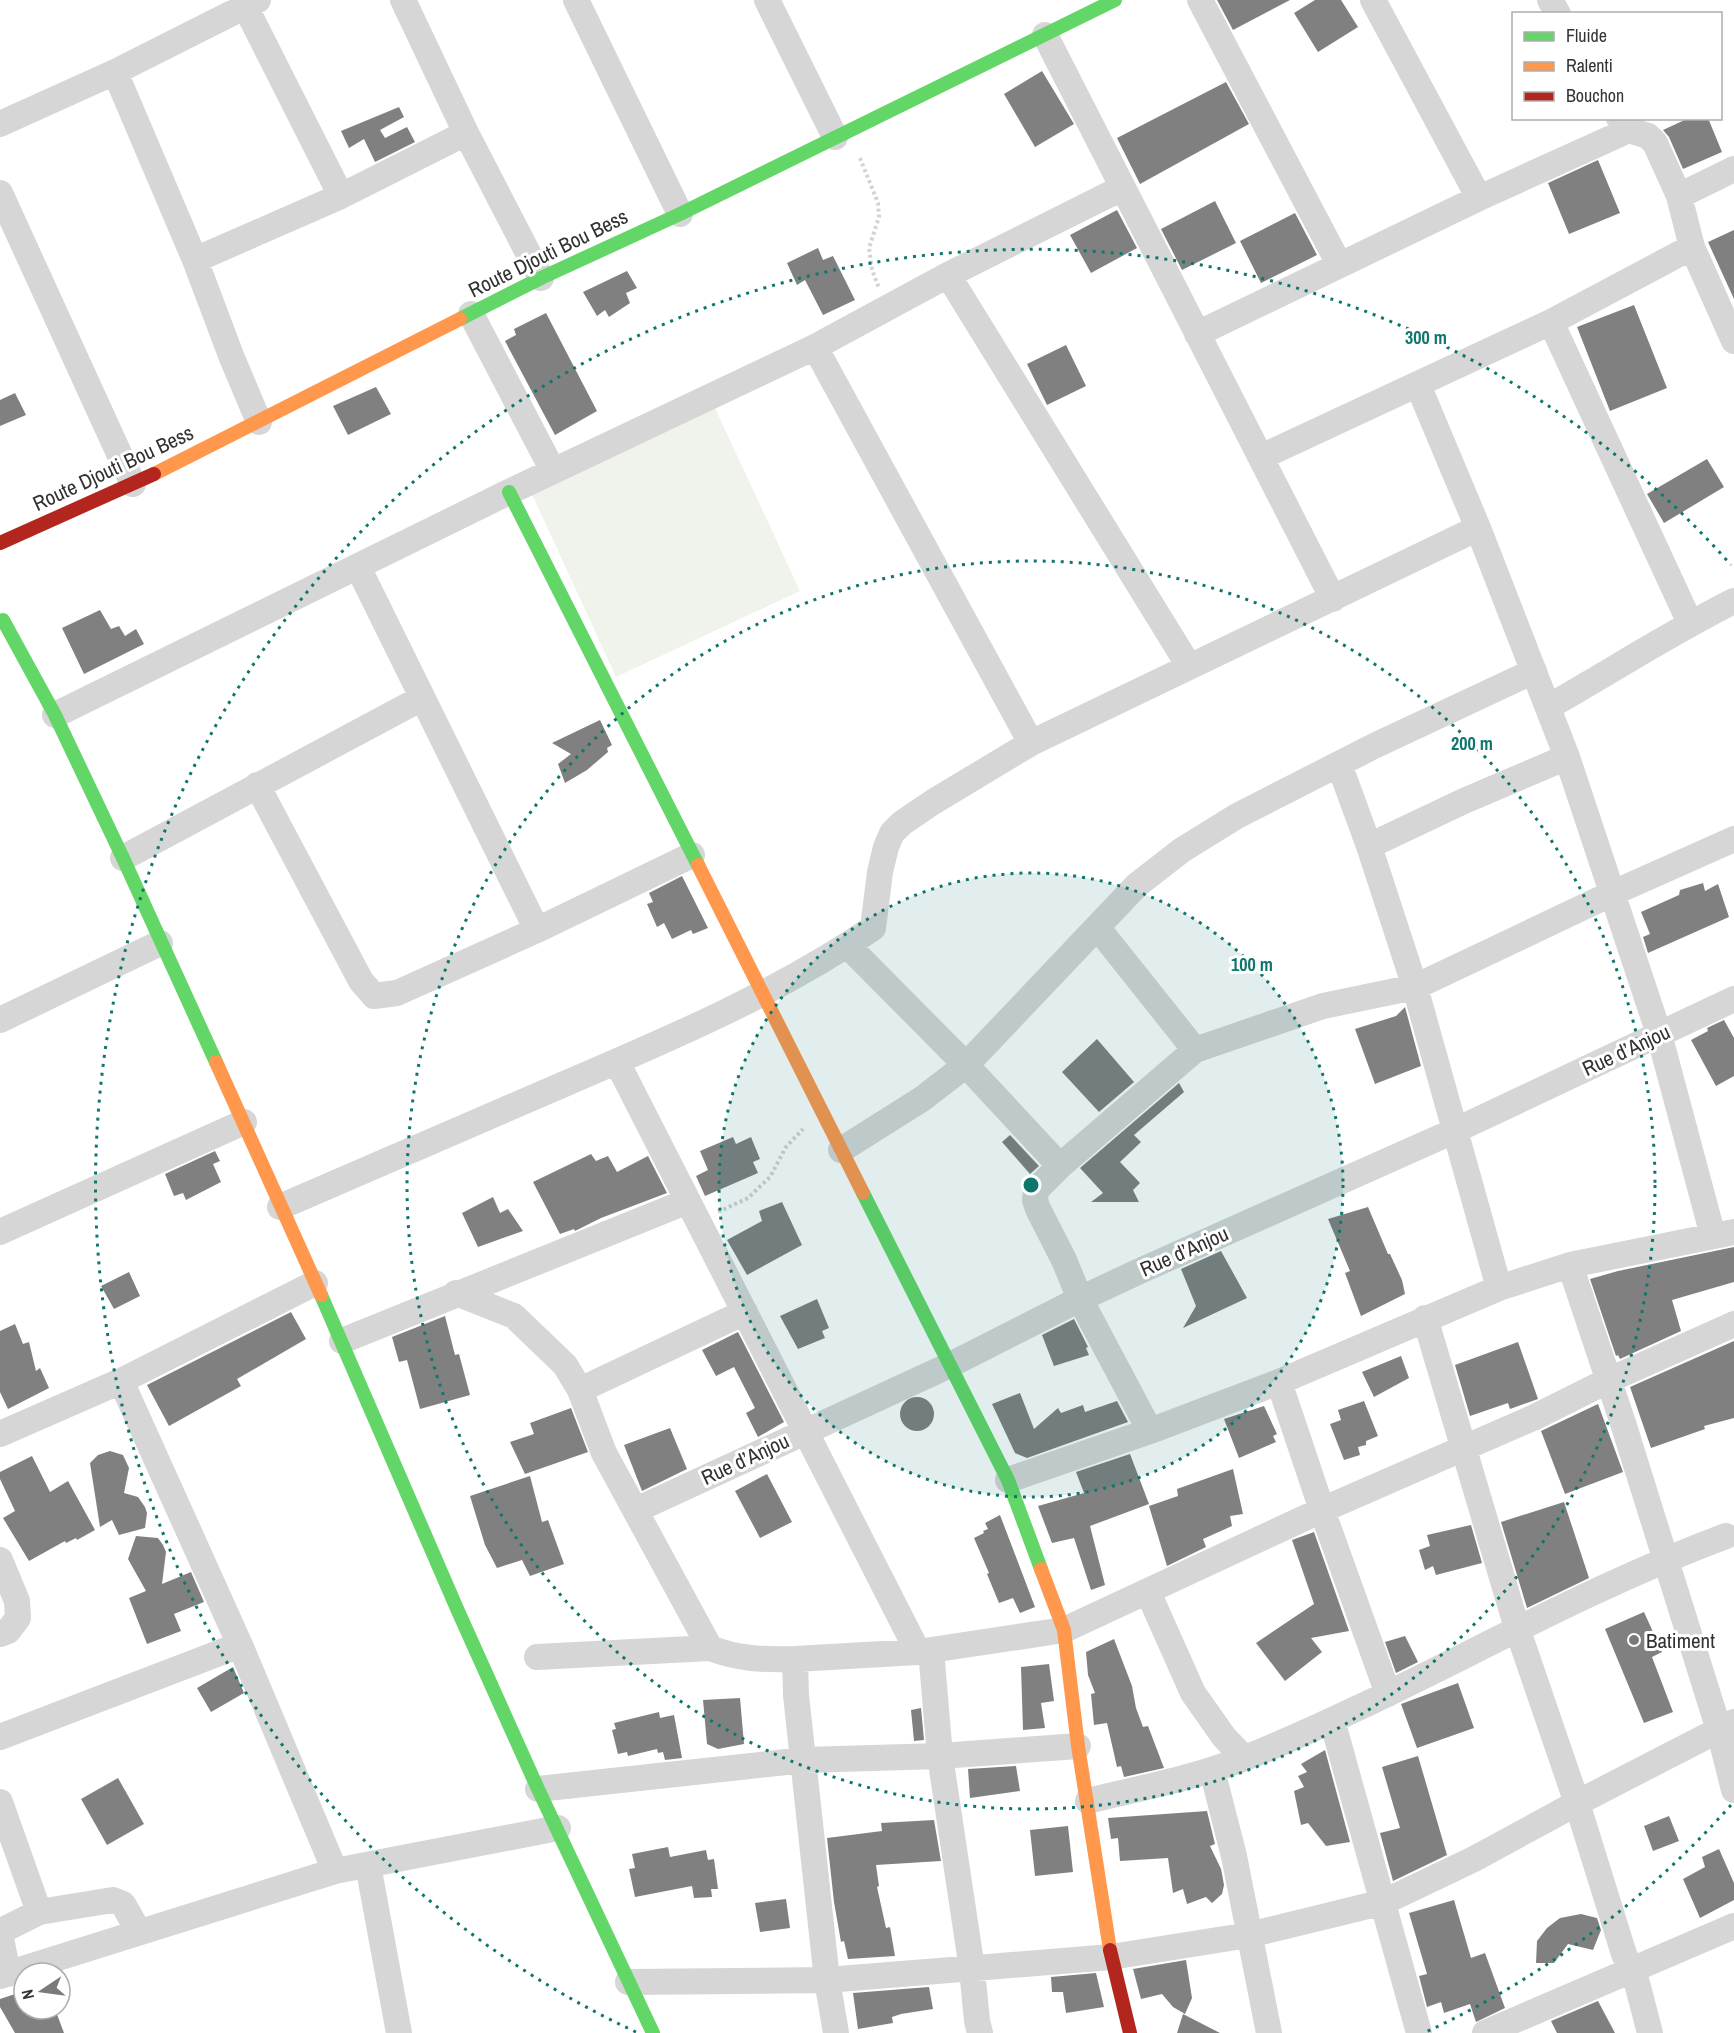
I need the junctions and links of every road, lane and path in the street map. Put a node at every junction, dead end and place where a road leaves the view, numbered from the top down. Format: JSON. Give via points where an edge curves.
{"nodes":[{"id":1,"x":403,"y":0,"type":"edge"},
{"id":2,"x":576,"y":0,"type":"edge"},
{"id":3,"x":767,"y":0,"type":"edge"},
{"id":4,"x":1115,"y":0,"type":"edge"},
{"id":5,"x":1200,"y":0,"type":"edge"},
{"id":6,"x":1373,"y":0,"type":"edge"},
{"id":7,"x":249,"y":2,"type":"edge"},
{"id":8,"x":1045,"y":35,"type":"junction"},
{"id":9,"x":115,"y":72,"type":"junction"},
{"id":10,"x":0,"y":124,"type":"edge"},
{"id":11,"x":1624,"y":124,"type":"edge"},
{"id":12,"x":466,"y":133,"type":"junction"},
{"id":13,"x":835,"y":137,"type":"junction"},
{"id":14,"x":860,"y":158,"type":"dead end"},
{"id":15,"x":1734,"y":170,"type":"edge"},
{"id":16,"x":1122,"y":188,"type":"junction"},
{"id":17,"x":0,"y":193,"type":"edge"},
{"id":18,"x":341,"y":196,"type":"junction"},
{"id":19,"x":1679,"y":196,"type":"junction"},
{"id":20,"x":1479,"y":198,"type":"junction"},
{"id":21,"x":680,"y":214,"type":"junction"},
{"id":22,"x":1692,"y":248,"type":"junction"},
{"id":23,"x":195,"y":260,"type":"junction"},
{"id":24,"x":1339,"y":264,"type":"junction"},
{"id":25,"x":948,"y":275,"type":"junction"},
{"id":26,"x":541,"y":278,"type":"junction"},
{"id":27,"x":885,"y":309,"type":"junction"},
{"id":28,"x":471,"y":314,"type":"junction"},
{"id":29,"x":1551,"y":322,"type":"junction"},
{"id":30,"x":1197,"y":334,"type":"junction"},
{"id":31,"x":1734,"y":340,"type":"edge"},
{"id":32,"x":814,"y":347,"type":"junction"},
{"id":33,"x":1418,"y":385,"type":"junction"},
{"id":34,"x":259,"y":422,"type":"junction"},
{"id":35,"x":1260,"y":457,"type":"junction"},
{"id":36,"x":553,"y":471,"type":"junction"},
{"id":37,"x":133,"y":484,"type":"junction"},
{"id":38,"x":509,"y":492,"type":"junction"},
{"id":39,"x":1478,"y":528,"type":"junction"},
{"id":40,"x":0,"y":543,"type":"edge"},
{"id":41,"x":358,"y":567,"type":"junction"},
{"id":42,"x":1333,"y":599,"type":"junction"},
{"id":43,"x":1734,"y":601,"type":"edge"},
{"id":44,"x":1,"y":619,"type":"edge"},
{"id":45,"x":1690,"y":622,"type":"junction"},
{"id":46,"x":1189,"y":666,"type":"junction"},
{"id":47,"x":1534,"y":671,"type":"junction"},
{"id":48,"x":422,"y":698,"type":"junction"},
{"id":49,"x":1548,"y":707,"type":"junction"},
{"id":50,"x":55,"y":715,"type":"junction"},
{"id":51,"x":1031,"y":743,"type":"junction"},
{"id":52,"x":1567,"y":757,"type":"junction"},
{"id":53,"x":1339,"y":764,"type":"junction"},
{"id":54,"x":257,"y":785,"type":"junction"},
{"id":55,"x":1734,"y":838,"type":"edge"},
{"id":56,"x":1369,"y":846,"type":"junction"},
{"id":57,"x":692,"y":855,"type":"junction"},
{"id":58,"x":123,"y":858,"type":"junction"},
{"id":59,"x":1613,"y":893,"type":"junction"},
{"id":60,"x":1097,"y":927,"type":"junction"},
{"id":61,"x":537,"y":930,"type":"junction"},
{"id":62,"x":160,"y":943,"type":"junction"},
{"id":63,"x":848,"y":945,"type":"junction"},
{"id":64,"x":1415,"y":987,"type":"junction"},
{"id":65,"x":763,"y":994,"type":"junction"},
{"id":66,"x":1734,"y":999,"type":"edge"},
{"id":67,"x":0,"y":1020,"type":"edge"},
{"id":68,"x":1659,"y":1034,"type":"junction"},
{"id":69,"x":1195,"y":1050,"type":"junction"},
{"id":70,"x":617,"y":1062,"type":"junction"},
{"id":71,"x":966,"y":1065,"type":"junction"},
{"id":72,"x":821,"y":1109,"type":"junction"},
{"id":73,"x":244,"y":1122,"type":"junction"},
{"id":74,"x":1454,"y":1131,"type":"junction"},
{"id":75,"x":841,"y":1150,"type":"junction"},
{"id":76,"x":1059,"y":1166,"type":"junction"},
{"id":77,"x":280,"y":1207,"type":"junction"},
{"id":78,"x":693,"y":1211,"type":"junction"},
{"id":79,"x":0,"y":1232,"type":"edge"},
{"id":80,"x":1723,"y":1234,"type":"edge"},
{"id":81,"x":1570,"y":1265,"type":"junction"},
{"id":82,"x":315,"y":1283,"type":"junction"},
{"id":83,"x":1499,"y":1288,"type":"junction"},
{"id":84,"x":456,"y":1293,"type":"junction"},
{"id":85,"x":1080,"y":1299,"type":"junction"},
{"id":86,"x":745,"y":1312,"type":"junction"},
{"id":87,"x":1425,"y":1318,"type":"junction"},
{"id":88,"x":1734,"y":1324,"type":"edge"},
{"id":89,"x":342,"y":1341,"type":"junction"},
{"id":90,"x":950,"y":1365,"type":"junction"},
{"id":91,"x":1609,"y":1380,"type":"junction"},
{"id":92,"x":122,"y":1381,"type":"junction"},
{"id":93,"x":1279,"y":1382,"type":"junction"},
{"id":94,"x":580,"y":1390,"type":"junction"},
{"id":95,"x":805,"y":1431,"type":"junction"},
{"id":96,"x":1150,"y":1431,"type":"junction"},
{"id":97,"x":0,"y":1434,"type":"edge"},
{"id":98,"x":1464,"y":1449,"type":"junction"},
{"id":99,"x":1008,"y":1480,"type":"junction"},
{"id":100,"x":636,"y":1510,"type":"junction"},
{"id":101,"x":1322,"y":1510,"type":"junction"},
{"id":102,"x":1726,"y":1536,"type":"dead end"},
{"id":103,"x":1665,"y":1559,"type":"junction"},
{"id":104,"x":0,"y":1560,"type":"edge"},
{"id":105,"x":1148,"y":1592,"type":"junction"},
{"id":106,"x":1517,"y":1628,"type":"junction"},
{"id":107,"x":1064,"y":1630,"type":"junction"},
{"id":108,"x":0,"y":1634,"type":"edge"},
{"id":109,"x":240,"y":1645,"type":"junction"},
{"id":110,"x":710,"y":1648,"type":"junction"},
{"id":111,"x":924,"y":1651,"type":"junction"},
{"id":112,"x":537,"y":1657,"type":"dead end"},
{"id":113,"x":795,"y":1659,"type":"junction"},
{"id":114,"x":1388,"y":1694,"type":"junction"},
{"id":115,"x":1332,"y":1720,"type":"junction"},
{"id":116,"x":1726,"y":1726,"type":"edge"},
{"id":117,"x":0,"y":1737,"type":"edge"},
{"id":118,"x":1078,"y":1746,"type":"junction"},
{"id":119,"x":940,"y":1756,"type":"junction"},
{"id":120,"x":1244,"y":1758,"type":"junction"},
{"id":121,"x":805,"y":1760,"type":"junction"},
{"id":122,"x":1212,"y":1770,"type":"junction"},
{"id":123,"x":538,"y":1789,"type":"junction"},
{"id":124,"x":1734,"y":1790,"type":"edge"},
{"id":125,"x":1088,"y":1801,"type":"junction"},
{"id":126,"x":0,"y":1802,"type":"edge"},
{"id":127,"x":1577,"y":1803,"type":"junction"},
{"id":128,"x":558,"y":1828,"type":"junction"},
{"id":129,"x":368,"y":1865,"type":"junction"},
{"id":130,"x":335,"y":1871,"type":"junction"},
{"id":131,"x":1384,"y":1902,"type":"junction"},
{"id":132,"x":39,"y":1912,"type":"junction"},
{"id":133,"x":1734,"y":1926,"type":"edge"},
{"id":134,"x":139,"y":1932,"type":"junction"},
{"id":135,"x":1248,"y":1935,"type":"junction"},
{"id":136,"x":1110,"y":1957,"type":"junction"},
{"id":137,"x":972,"y":1969,"type":"junction"},
{"id":138,"x":1632,"y":1970,"type":"junction"},
{"id":139,"x":4,"y":1975,"type":"edge"},
{"id":140,"x":827,"y":1980,"type":"junction"},
{"id":141,"x":628,"y":1982,"type":"junction"},
{"id":142,"x":399,"y":2033,"type":"edge"},
{"id":143,"x":653,"y":2033,"type":"edge"},
{"id":144,"x":836,"y":2033,"type":"edge"},
{"id":145,"x":980,"y":2033,"type":"edge"},
{"id":146,"x":1130,"y":2033,"type":"edge"},
{"id":147,"x":1269,"y":2033,"type":"edge"},
{"id":148,"x":1419,"y":2033,"type":"edge"},
{"id":149,"x":1485,"y":2033,"type":"edge"},
{"id":150,"x":1650,"y":2033,"type":"edge"}],
"edges":[{"from":1,"to":12,"type":"street"},
{"from":2,"to":21,"type":"street"},
{"from":3,"to":13,"type":"street"},
{"from":4,"to":8,"type":"street","name":"Route Djouti Bou Bess"},
{"from":5,"to":24,"type":"street"},
{"from":6,"to":20,"type":"street"},
{"from":7,"to":9,"type":"street"},
{"from":7,"to":18,"type":"street"},
{"from":8,"to":13,"type":"street","name":"Route Djouti Bou Bess"},
{"from":8,"to":16,"type":"street"},
{"from":9,"to":10,"type":"street"},
{"from":9,"to":23,"type":"street"},
{"from":11,"to":19,"type":"street","via":[[1655,143]]},
{"from":11,"to":20,"type":"street"},
{"from":12,"to":18,"type":"street"},
{"from":12,"to":26,"type":"street"},
{"from":13,"to":21,"type":"street","name":"Route Djouti Bou Bess"},
{"from":14,"to":27,"type":"path","via":[[878,203],[879,217],[868,248]]},
{"from":15,"to":19,"type":"street"},
{"from":16,"to":25,"type":"street"},
{"from":16,"to":30,"type":"street"},
{"from":17,"to":37,"type":"street"},
{"from":18,"to":23,"type":"street"},
{"from":19,"to":22,"type":"street"},
{"from":20,"to":24,"type":"street"},
{"from":21,"to":26,"type":"street","name":"Route Djouti Bou Bess"},
{"from":22,"to":29,"type":"street"},
{"from":22,"to":31,"type":"street"},
{"from":23,"to":34,"type":"street"},
{"from":24,"to":30,"type":"street"},
{"from":25,"to":27,"type":"street"},
{"from":25,"to":46,"type":"street"},
{"from":26,"to":28,"type":"street","name":"Route Djouti Bou Bess"},
{"from":27,"to":32,"type":"street"},
{"from":28,"to":34,"type":"street","name":"Route Djouti Bou Bess"},
{"from":28,"to":36,"type":"street"},
{"from":29,"to":33,"type":"street"},
{"from":29,"to":45,"type":"street"},
{"from":30,"to":35,"type":"street"},
{"from":32,"to":36,"type":"street"},
{"from":32,"to":51,"type":"street"},
{"from":33,"to":35,"type":"street"},
{"from":33,"to":39,"type":"street"},
{"from":34,"to":37,"type":"street","name":"Route Djouti Bou Bess"},
{"from":35,"to":42,"type":"street"},
{"from":36,"to":38,"type":"street"},
{"from":37,"to":40,"type":"street","name":"Route Djouti Bou Bess"},
{"from":38,"to":41,"type":"street"},
{"from":38,"to":57,"type":"street"},
{"from":39,"to":42,"type":"street"},
{"from":39,"to":47,"type":"street"},
{"from":41,"to":48,"type":"street"},
{"from":41,"to":50,"type":"street"},
{"from":42,"to":46,"type":"street"},
{"from":43,"to":45,"type":"street"},
{"from":44,"to":50,"type":"street"},
{"from":45,"to":49,"type":"street"},
{"from":46,"to":51,"type":"street"},
{"from":47,"to":49,"type":"street"},
{"from":47,"to":53,"type":"street"},
{"from":48,"to":54,"type":"street"},
{"from":48,"to":61,"type":"street"},
{"from":49,"to":52,"type":"street"},
{"from":50,"to":58,"type":"street"},
{"from":51,"to":63,"type":"street","via":[[933,802],[892,833],[880,872],[873,928]]},
{"from":52,"to":56,"type":"street"},
{"from":52,"to":59,"type":"street"},
{"from":53,"to":56,"type":"street"},
{"from":53,"to":60,"type":"street","via":[[1182,850],[1137,885]]},
{"from":54,"to":58,"type":"street"},
{"from":54,"to":61,"type":"street","via":[[361,981],[374,996],[397,993]]},
{"from":55,"to":59,"type":"street"},
{"from":56,"to":64,"type":"street"},
{"from":57,"to":61,"type":"street"},
{"from":57,"to":65,"type":"street"},
{"from":58,"to":62,"type":"street"},
{"from":59,"to":64,"type":"street"},
{"from":59,"to":68,"type":"street"},
{"from":60,"to":69,"type":"street"},
{"from":60,"to":71,"type":"street"},
{"from":62,"to":67,"type":"street"},
{"from":62,"to":73,"type":"street"},
{"from":63,"to":65,"type":"street"},
{"from":63,"to":71,"type":"street"},
{"from":64,"to":69,"type":"street","via":[[1323,1006]]},
{"from":64,"to":74,"type":"street"},
{"from":65,"to":70,"type":"street"},
{"from":65,"to":72,"type":"street"},
{"from":66,"to":68,"type":"street","name":"Rue d’Anjou"},
{"from":68,"to":74,"type":"street","name":"Rue d’Anjou"},
{"from":68,"to":80,"type":"street"},
{"from":69,"to":76,"type":"street"},
{"from":70,"to":77,"type":"street"},
{"from":70,"to":78,"type":"street"},
{"from":71,"to":75,"type":"street","via":[[922,1099]]},
{"from":71,"to":76,"type":"street"},
{"from":72,"to":75,"type":"street"},
{"from":72,"to":78,"type":"path","via":[[786,1147],[770,1177],[748,1198]]},
{"from":73,"to":77,"type":"street"},
{"from":73,"to":79,"type":"street"},
{"from":74,"to":83,"type":"street"},
{"from":74,"to":85,"type":"street","name":"Rue d’Anjou"},
{"from":75,"to":90,"type":"street"},
{"from":76,"to":85,"type":"street","via":[[1036,1190],[1035,1200]]},
{"from":77,"to":82,"type":"street"},
{"from":78,"to":84,"type":"street"},
{"from":78,"to":86,"type":"street"},
{"from":80,"to":81,"type":"street"},
{"from":81,"to":83,"type":"street"},
{"from":81,"to":91,"type":"street"},
{"from":82,"to":89,"type":"street"},
{"from":82,"to":92,"type":"street"},
{"from":83,"to":87,"type":"street"},
{"from":84,"to":89,"type":"street"},
{"from":84,"to":94,"type":"street","via":[[514,1316],[565,1365]]},
{"from":85,"to":90,"type":"street","name":"Rue d’Anjou"},
{"from":85,"to":96,"type":"street"},
{"from":86,"to":94,"type":"street"},
{"from":86,"to":95,"type":"street"},
{"from":87,"to":93,"type":"street"},
{"from":87,"to":98,"type":"street"},
{"from":88,"to":91,"type":"street"},
{"from":89,"to":123,"type":"street"},
{"from":90,"to":95,"type":"street","name":"Rue d’Anjou"},
{"from":90,"to":99,"type":"street"},
{"from":91,"to":98,"type":"street"},
{"from":91,"to":103,"type":"street"},
{"from":92,"to":97,"type":"street"},
{"from":92,"to":109,"type":"street"},
{"from":93,"to":96,"type":"street"},
{"from":93,"to":101,"type":"street"},
{"from":94,"to":100,"type":"street","via":[[604,1453]]},
{"from":95,"to":100,"type":"street","name":"Rue d’Anjou"},
{"from":95,"to":111,"type":"street"},
{"from":96,"to":99,"type":"street"},
{"from":98,"to":101,"type":"street"},
{"from":98,"to":106,"type":"street"},
{"from":99,"to":107,"type":"street"},
{"from":100,"to":110,"type":"street"},
{"from":101,"to":105,"type":"street"},
{"from":101,"to":114,"type":"street"},
{"from":102,"to":103,"type":"street"},
{"from":103,"to":106,"type":"street"},
{"from":103,"to":116,"type":"street"},
{"from":104,"to":108,"type":"street","via":[[17,1601],[18,1618],[8,1631]]},
{"from":105,"to":107,"type":"street"},
{"from":105,"to":120,"type":"street","via":[[1193,1693]]},
{"from":106,"to":114,"type":"street"},
{"from":106,"to":127,"type":"street"},
{"from":107,"to":111,"type":"street"},
{"from":107,"to":118,"type":"street"},
{"from":109,"to":117,"type":"street"},
{"from":109,"to":130,"type":"street"},
{"from":110,"to":112,"type":"street"},
{"from":110,"to":113,"type":"street","via":[[729,1656],[758,1660]]},
{"from":111,"to":113,"type":"street"},
{"from":111,"to":119,"type":"street"},
{"from":113,"to":121,"type":"street"},
{"from":114,"to":115,"type":"street"},
{"from":115,"to":120,"type":"street"},
{"from":115,"to":131,"type":"street"},
{"from":116,"to":124,"type":"street"},
{"from":116,"to":127,"type":"street"},
{"from":118,"to":119,"type":"street"},
{"from":118,"to":125,"type":"street"},
{"from":119,"to":121,"type":"street"},
{"from":119,"to":137,"type":"street"},
{"from":120,"to":122,"type":"street"},
{"from":121,"to":123,"type":"street"},
{"from":121,"to":140,"type":"street"},
{"from":122,"to":125,"type":"street"},
{"from":122,"to":135,"type":"street","via":[[1234,1856]]},
{"from":123,"to":128,"type":"street"},
{"from":125,"to":136,"type":"street"},
{"from":126,"to":132,"type":"street"},
{"from":127,"to":131,"type":"street"},
{"from":127,"to":138,"type":"street"},
{"from":128,"to":129,"type":"street"},
{"from":128,"to":141,"type":"street"},
{"from":129,"to":130,"type":"street"},
{"from":129,"to":142,"type":"street"},
{"from":130,"to":134,"type":"street"},
{"from":131,"to":135,"type":"street"},
{"from":131,"to":148,"type":"street"},
{"from":132,"to":134,"type":"street","via":[[113,1900],[123,1904]]},
{"from":132,"to":139,"type":"street","via":[[5,1929],[1,1938]]},
{"from":133,"to":138,"type":"street"},
{"from":134,"to":139,"type":"street"},
{"from":135,"to":136,"type":"street"},
{"from":135,"to":147,"type":"street"},
{"from":136,"to":137,"type":"street"},
{"from":136,"to":146,"type":"street"},
{"from":137,"to":140,"type":"street"},
{"from":137,"to":145,"type":"street"},
{"from":138,"to":149,"type":"street"},
{"from":138,"to":150,"type":"street"},
{"from":140,"to":141,"type":"street"},
{"from":140,"to":144,"type":"street"},
{"from":141,"to":143,"type":"street"}]}
